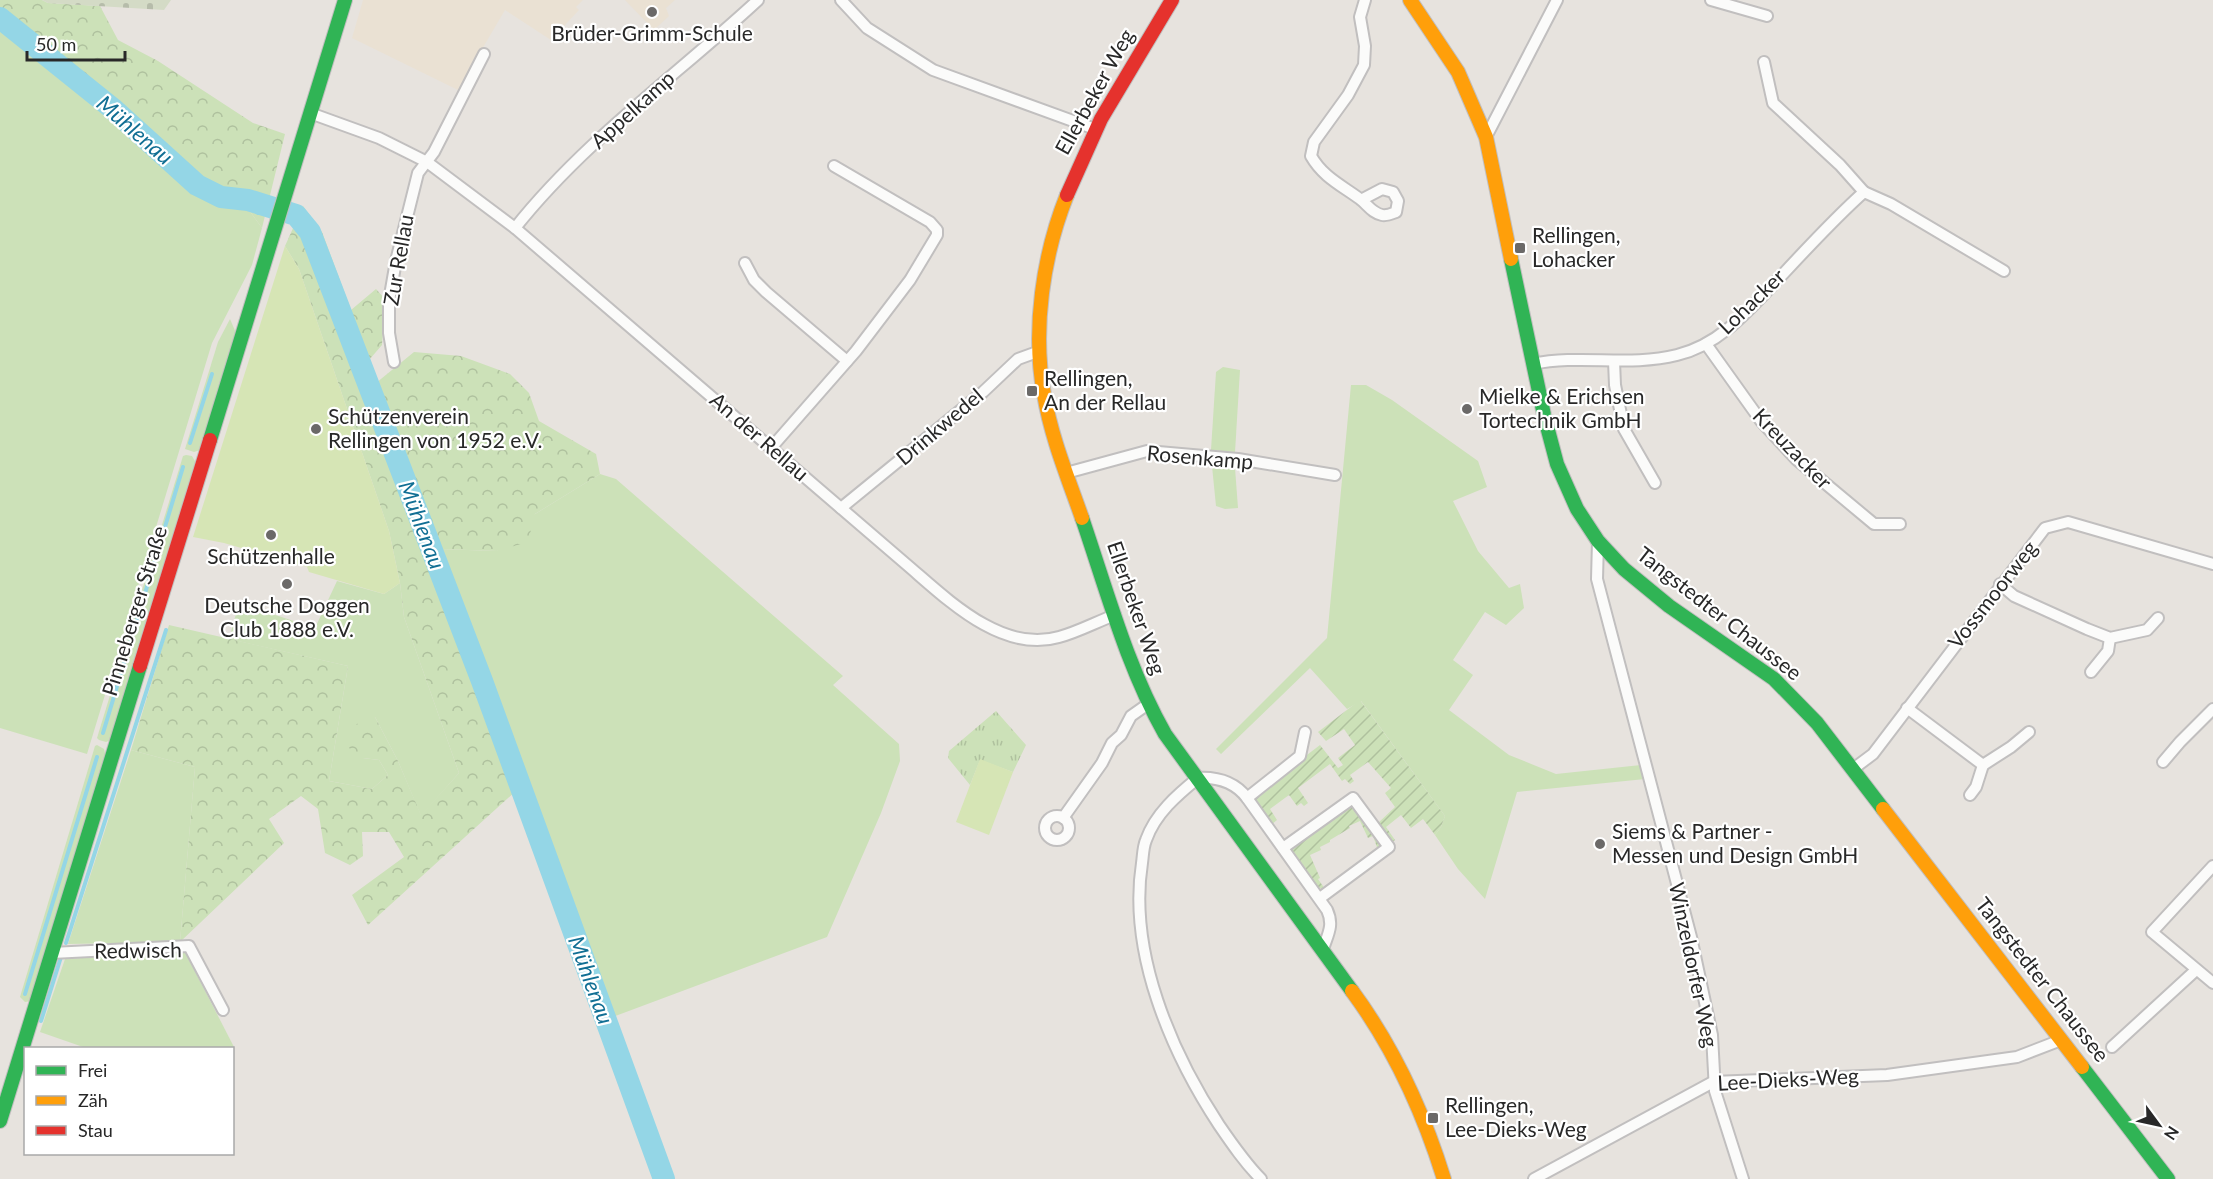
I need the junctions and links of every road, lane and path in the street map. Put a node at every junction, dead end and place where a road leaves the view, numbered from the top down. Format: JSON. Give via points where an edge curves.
{"nodes":[{"id":1,"x":345,"y":0,"type":"edge"},
{"id":2,"x":758,"y":0,"type":"edge"},
{"id":3,"x":841,"y":0,"type":"edge"},
{"id":4,"x":1172,"y":0,"type":"edge"},
{"id":5,"x":1365,"y":0,"type":"edge"},
{"id":6,"x":1410,"y":0,"type":"edge"},
{"id":7,"x":1557,"y":0,"type":"edge"},
{"id":8,"x":1711,"y":0,"type":"edge"},
{"id":9,"x":1767,"y":16,"type":"dead end"},
{"id":10,"x":484,"y":54,"type":"dead end"},
{"id":11,"x":1764,"y":62,"type":"dead end"},
{"id":12,"x":310,"y":113,"type":"junction"},
{"id":13,"x":1095,"y":129,"type":"junction"},
{"id":14,"x":1486,"y":136,"type":"junction"},
{"id":15,"x":427,"y":162,"type":"junction"},
{"id":16,"x":834,"y":166,"type":"dead end"},
{"id":17,"x":1864,"y":192,"type":"junction"},
{"id":18,"x":1361,"y":200,"type":"dead end"},
{"id":19,"x":515,"y":228,"type":"junction"},
{"id":20,"x":745,"y":263,"type":"dead end"},
{"id":21,"x":2004,"y":272,"type":"dead end"},
{"id":22,"x":1706,"y":344,"type":"junction"},
{"id":23,"x":1040,"y":351,"type":"junction"},
{"id":24,"x":847,"y":361,"type":"junction"},
{"id":25,"x":1614,"y":361,"type":"junction"},
{"id":26,"x":394,"y":362,"type":"dead end"},
{"id":27,"x":1533,"y":364,"type":"junction"},
{"id":28,"x":771,"y":448,"type":"junction"},
{"id":29,"x":1066,"y":473,"type":"junction"},
{"id":30,"x":1335,"y":475,"type":"dead end"},
{"id":31,"x":1655,"y":483,"type":"dead end"},
{"id":32,"x":841,"y":508,"type":"junction"},
{"id":33,"x":1900,"y":524,"type":"dead end"},
{"id":34,"x":1598,"y":541,"type":"junction"},
{"id":35,"x":2213,"y":564,"type":"edge"},
{"id":36,"x":2000,"y":584,"type":"junction"},
{"id":37,"x":1115,"y":615,"type":"junction"},
{"id":38,"x":2158,"y":618,"type":"dead end"},
{"id":39,"x":2110,"y":638,"type":"junction"},
{"id":40,"x":2091,"y":672,"type":"dead end"},
{"id":41,"x":1148,"y":704,"type":"junction"},
{"id":42,"x":1907,"y":708,"type":"junction"},
{"id":43,"x":2213,"y":709,"type":"edge"},
{"id":44,"x":1305,"y":732,"type":"dead end"},
{"id":45,"x":2029,"y":732,"type":"dead end"},
{"id":46,"x":2163,"y":762,"type":"dead end"},
{"id":47,"x":1983,"y":765,"type":"junction"},
{"id":48,"x":1853,"y":769,"type":"junction"},
{"id":49,"x":1198,"y":778,"type":"junction"},
{"id":50,"x":1970,"y":795,"type":"dead end"},
{"id":51,"x":1247,"y":798,"type":"junction"},
{"id":52,"x":1064,"y":818,"type":"dead end"},
{"id":53,"x":1283,"y":848,"type":"junction"},
{"id":54,"x":2213,"y":867,"type":"edge"},
{"id":55,"x":1320,"y":898,"type":"junction"},
{"id":56,"x":1323,"y":949,"type":"junction"},
{"id":57,"x":52,"y":953,"type":"junction"},
{"id":58,"x":2196,"y":970,"type":"junction"},
{"id":59,"x":2213,"y":983,"type":"edge"},
{"id":60,"x":223,"y":1010,"type":"dead end"},
{"id":61,"x":2061,"y":1040,"type":"junction"},
{"id":62,"x":2112,"y":1047,"type":"dead end"},
{"id":63,"x":1713,"y":1082,"type":"junction"},
{"id":64,"x":0,"y":1120,"type":"edge"},
{"id":65,"x":1261,"y":1179,"type":"edge"},
{"id":66,"x":1444,"y":1179,"type":"edge"},
{"id":67,"x":1534,"y":1179,"type":"edge"},
{"id":68,"x":1743,"y":1179,"type":"edge"},
{"id":69,"x":2168,"y":1179,"type":"edge"}],
"edges":[{"from":1,"to":12,"type":"main road","name":"Pinneberger Straße"},
{"from":2,"to":19,"type":"street","name":"Appelkamp","via":[[582,156]]},
{"from":3,"to":13,"type":"street","via":[[867,28],[933,70]]},
{"from":4,"to":13,"type":"main road","name":"Ellerbeker Weg"},
{"from":5,"to":18,"type":"street","via":[[1360,17],[1364,65],[1314,142],[1311,156],[1318,169]]},
{"from":6,"to":14,"type":"main road","name":"Tangstedter Chaussee","via":[[1458,72]]},
{"from":7,"to":14,"type":"street"},
{"from":8,"to":9,"type":"street"},
{"from":10,"to":15,"type":"street"},
{"from":11,"to":17,"type":"street","via":[[1773,103]]},
{"from":12,"to":15,"type":"street","name":"An der Rellau","via":[[379,138]]},
{"from":12,"to":57,"type":"main road","name":"Pinneberger Straße"},
{"from":13,"to":23,"type":"main road","name":"Ellerbeker Weg","via":[[1063,204],[1051,245],[1043,284]]},
{"from":14,"to":27,"type":"main road","name":"Tangstedter Chaussee"},
{"from":15,"to":19,"type":"street","name":"An der Rellau"},
{"from":15,"to":26,"type":"street","name":"Zur Rellau","via":[[418,173],[389,301]]},
{"from":16,"to":24,"type":"street","via":[[930,222],[938,235],[910,280]]},
{"from":17,"to":21,"type":"street"},
{"from":17,"to":22,"type":"street","name":"Lohacker","via":[[1744,315]]},
{"from":19,"to":28,"type":"street","name":"An der Rellau"},
{"from":20,"to":24,"type":"street","via":[[766,292]]},
{"from":22,"to":25,"type":"street","name":"Lohacker","via":[[1679,355]]},
{"from":22,"to":33,"type":"street","name":"Kreuzacker","via":[[1761,421],[1796,459],[1874,524]]},
{"from":23,"to":29,"type":"main road","name":"Ellerbeker Weg","via":[[1044,394]]},
{"from":23,"to":32,"type":"street","name":"Drinkwedel","via":[[1018,359]]},
{"from":24,"to":28,"type":"street"},
{"from":25,"to":27,"type":"street","name":"Lohacker","via":[[1567,359]]},
{"from":25,"to":31,"type":"street","via":[[1624,429]]},
{"from":27,"to":34,"type":"main road","name":"Tangstedter Chaussee","via":[[1566,488]]},
{"from":28,"to":32,"type":"street","name":"An der Rellau"},
{"from":29,"to":30,"type":"street","name":"Rosenkamp","via":[[1147,452],[1228,458]]},
{"from":29,"to":37,"type":"main road","name":"Ellerbeker Weg"},
{"from":32,"to":37,"type":"street","name":"An der Rellau","via":[[949,600],[996,631],[1022,639],[1058,638]]},
{"from":34,"to":48,"type":"main road","name":"Tangstedter Chaussee","via":[[1646,588],[1774,679],[1817,723]]},
{"from":34,"to":63,"type":"street","name":"Winzeldorfer Weg","via":[[1597,579],[1691,937],[1712,1035]]},
{"from":35,"to":36,"type":"street","name":"Vossmoorweg","via":[[2068,522],[2045,528]]},
{"from":36,"to":39,"type":"street","via":[[2014,596]]},
{"from":36,"to":42,"type":"street","name":"Vossmoorweg"},
{"from":37,"to":41,"type":"main road","name":"Ellerbeker Weg"},
{"from":38,"to":39,"type":"street","via":[[2147,630]]},
{"from":39,"to":40,"type":"street","via":[[2108,651]]},
{"from":41,"to":49,"type":"main road","name":"Ellerbeker Weg"},
{"from":41,"to":52,"type":"street","via":[[1131,716]]},
{"from":42,"to":47,"type":"street"},
{"from":42,"to":48,"type":"street","name":"Vossmoorweg","via":[[1873,754]]},
{"from":43,"to":46,"type":"street"},
{"from":44,"to":51,"type":"street","via":[[1300,756]]},
{"from":45,"to":47,"type":"street"},
{"from":47,"to":50,"type":"street"},
{"from":48,"to":61,"type":"main road","name":"Tangstedter Chaussee"},
{"from":49,"to":51,"type":"street","via":[[1221,780],[1235,786]]},
{"from":49,"to":56,"type":"main road","name":"Ellerbeker Weg"},
{"from":49,"to":65,"type":"street","via":[[1164,808],[1146,841],[1139,884],[1141,930],[1159,1003],[1180,1058],[1234,1148]]},
{"from":51,"to":53,"type":"street"},
{"from":53,"to":55,"type":"street"},
{"from":53,"to":55,"type":"street","via":[[1353,798],[1359,806],[1389,847]]},
{"from":54,"to":58,"type":"street","via":[[2152,932]]},
{"from":55,"to":56,"type":"street","via":[[1331,918]]},
{"from":56,"to":66,"type":"main road","name":"Ellerbeker Weg","via":[[1376,1024],[1404,1072]]},
{"from":57,"to":60,"type":"street","name":"Redwisch","via":[[189,946]]},
{"from":57,"to":64,"type":"main road","name":"Pinneberger Straße"},
{"from":58,"to":59,"type":"street"},
{"from":58,"to":62,"type":"street"},
{"from":61,"to":63,"type":"street","name":"Lee-Dieks-Weg","via":[[2017,1057],[1887,1075]]},
{"from":61,"to":69,"type":"main road","name":"Tangstedter Chaussee"},
{"from":63,"to":67,"type":"street","name":"Lee-Dieks-Weg"},
{"from":63,"to":68,"type":"street","name":"Winzeldorfer Weg"}]}
